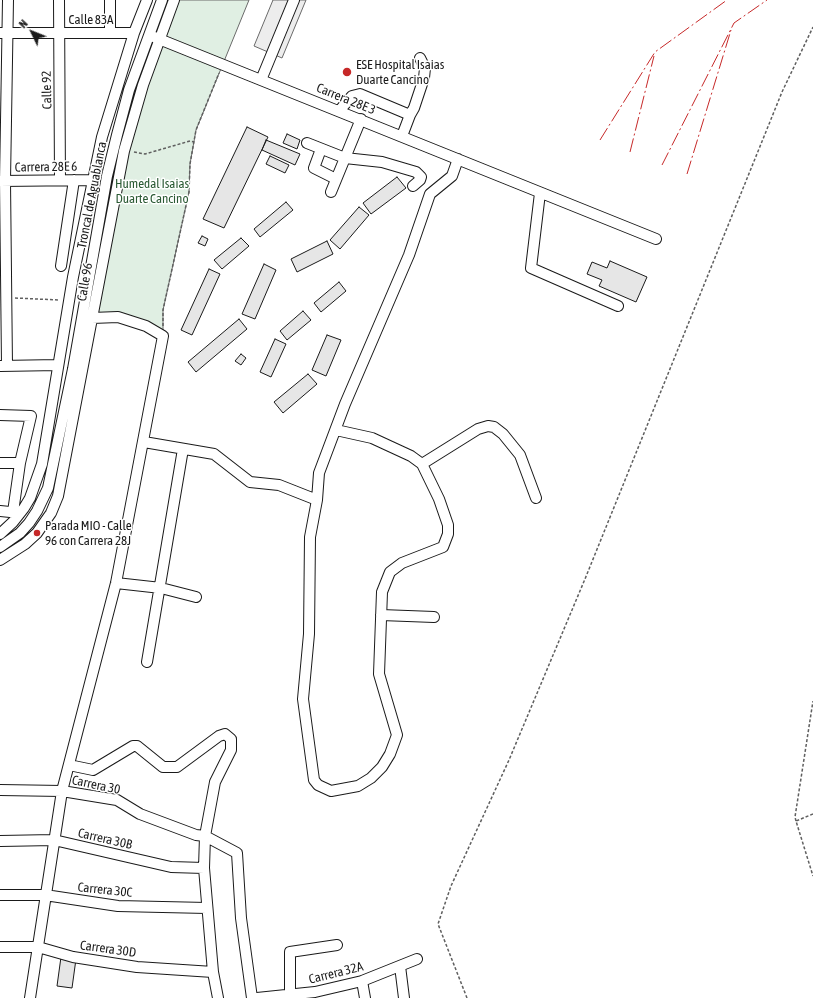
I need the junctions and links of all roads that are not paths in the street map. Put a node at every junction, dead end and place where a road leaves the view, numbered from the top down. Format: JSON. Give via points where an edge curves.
{"nodes":[{"id":1,"x":8,"y":0,"type":"edge"},
{"id":2,"x":59,"y":0,"type":"edge"},
{"id":3,"x":110,"y":0,"type":"edge"},
{"id":4,"x":147,"y":0,"type":"edge"},
{"id":5,"x":162,"y":0,"type":"edge"},
{"id":6,"x":174,"y":0,"type":"edge"},
{"id":7,"x":294,"y":0,"type":"edge"},
{"id":8,"x":4,"y":33,"type":"edge"},
{"id":9,"x":59,"y":33,"type":"junction"},
{"id":10,"x":110,"y":33,"type":"junction"},
{"id":11,"x":134,"y":33,"type":"junction"},
{"id":12,"x":150,"y":35,"type":"junction"},
{"id":13,"x":160,"y":39,"type":"junction"},
{"id":14,"x":420,"y":58,"type":"dead end"},
{"id":15,"x":261,"y":80,"type":"junction"},
{"id":16,"x":339,"y":111,"type":"junction"},
{"id":17,"x":410,"y":115,"type":"junction"},
{"id":18,"x":361,"y":119,"type":"junction"},
{"id":19,"x":402,"y":136,"type":"junction"},
{"id":20,"x":308,"y":143,"type":"dead end"},
{"id":21,"x":321,"y":148,"type":"junction"},
{"id":22,"x":345,"y":158,"type":"junction"},
{"id":23,"x":458,"y":159,"type":"junction"},
{"id":24,"x":336,"y":179,"type":"junction"},
{"id":25,"x":60,"y":180,"type":"junction"},
{"id":26,"x":74,"y":180,"type":"junction"},
{"id":27,"x":93,"y":180,"type":"junction"},
{"id":28,"x":3,"y":181,"type":"edge"},
{"id":29,"x":413,"y":186,"type":"dead end"},
{"id":30,"x":536,"y":191,"type":"junction"},
{"id":31,"x":331,"y":192,"type":"dead end"},
{"id":32,"x":656,"y":239,"type":"dead end"},
{"id":33,"x":61,"y":266,"type":"dead end"},
{"id":34,"x":618,"y":306,"type":"dead end"},
{"id":35,"x":92,"y":318,"type":"junction"},
{"id":36,"x":58,"y":365,"type":"junction"},
{"id":37,"x":4,"y":366,"type":"edge"},
{"id":38,"x":0,"y":415,"type":"edge"},
{"id":39,"x":336,"y":430,"type":"junction"},
{"id":40,"x":144,"y":442,"type":"junction"},
{"id":41,"x":183,"y":449,"type":"junction"},
{"id":42,"x":0,"y":463,"type":"edge"},
{"id":43,"x":20,"y":463,"type":"junction"},
{"id":44,"x":422,"y":464,"type":"junction"},
{"id":45,"x":536,"y":498,"type":"dead end"},
{"id":46,"x":317,"y":500,"type":"junction"},
{"id":47,"x":0,"y":511,"type":"edge"},
{"id":48,"x":17,"y":512,"type":"junction"},
{"id":49,"x":1,"y":534,"type":"edge"},
{"id":50,"x":0,"y":547,"type":"edge"},
{"id":51,"x":4,"y":557,"type":"edge"},
{"id":52,"x":116,"y":583,"type":"junction"},
{"id":53,"x":161,"y":588,"type":"junction"},
{"id":54,"x":196,"y":597,"type":"dead end"},
{"id":55,"x":381,"y":615,"type":"junction"},
{"id":56,"x":434,"y":617,"type":"dead end"},
{"id":57,"x":147,"y":662,"type":"dead end"},
{"id":58,"x":69,"y":765,"type":"junction"},
{"id":59,"x":0,"y":790,"type":"edge"},
{"id":60,"x":62,"y":791,"type":"junction"},
{"id":61,"x":204,"y":836,"type":"junction"},
{"id":62,"x":54,"y":840,"type":"junction"},
{"id":63,"x":0,"y":841,"type":"edge"},
{"id":64,"x":204,"y":868,"type":"junction"},
{"id":65,"x":0,"y":895,"type":"edge"},
{"id":66,"x":45,"y":895,"type":"junction"},
{"id":67,"x":208,"y":908,"type":"junction"},
{"id":68,"x":337,"y":945,"type":"dead end"},
{"id":69,"x":0,"y":947,"type":"edge"},
{"id":70,"x":38,"y":947,"type":"junction"},
{"id":71,"x":417,"y":959,"type":"dead end"},
{"id":72,"x":400,"y":966,"type":"junction"},
{"id":73,"x":213,"y":972,"type":"junction"},
{"id":74,"x":362,"y":981,"type":"junction"},
{"id":75,"x":330,"y":993,"type":"edge"},
{"id":76,"x":290,"y":996,"type":"edge"},
{"id":77,"x":30,"y":998,"type":"edge"},
{"id":78,"x":218,"y":998,"type":"edge"},
{"id":79,"x":252,"y":998,"type":"edge"},
{"id":80,"x":257,"y":998,"type":"edge"},
{"id":81,"x":365,"y":998,"type":"edge"},
{"id":82,"x":404,"y":998,"type":"edge"}],
"edges":[{"from":1,"to":8,"type":"street"},
{"from":2,"to":9,"type":"street","name":"Calle 92"},
{"from":3,"to":10,"type":"street"},
{"from":4,"to":11,"type":"street","name":"Calle 96"},
{"from":5,"to":12,"type":"street","name":"Troncal de Aguablanca"},
{"from":6,"to":13,"type":"street","name":"Calle 96"},
{"from":7,"to":15,"type":"street"},
{"from":8,"to":9,"type":"street","name":"Calle 83A"},
{"from":8,"to":28,"type":"street"},
{"from":9,"to":10,"type":"street","name":"Calle 83A"},
{"from":9,"to":25,"type":"street","name":"Calle 92"},
{"from":10,"to":11,"type":"street","name":"Calle 83A"},
{"from":11,"to":27,"type":"street","name":"Calle 96","via":[[102,136]]},
{"from":12,"to":13,"type":"street","name":"Carrera 28E 3"},
{"from":12,"to":50,"type":"street","name":"Troncal de Aguablanca","via":[[129,90],[107,176],[73,369],[48,488],[29,523]]},
{"from":13,"to":15,"type":"street","name":"Carrera 28E 3"},
{"from":13,"to":35,"type":"street","name":"Calle 96","via":[[133,116],[124,151]]},
{"from":14,"to":17,"type":"street","via":[[425,68],[424,78]]},
{"from":15,"to":16,"type":"street","name":"Carrera 28E 3"},
{"from":16,"to":17,"type":"street","via":[[352,96],[360,94]]},
{"from":16,"to":18,"type":"street","name":"Carrera 28E 3"},
{"from":17,"to":19,"type":"street"},
{"from":18,"to":19,"type":"street","name":"Carrera 28E 3"},
{"from":18,"to":22,"type":"street"},
{"from":19,"to":23,"type":"street","name":"Carrera 28E 3"},
{"from":20,"to":21,"type":"street"},
{"from":21,"to":22,"type":"street"},
{"from":21,"to":24,"type":"street","via":[[314,168]]},
{"from":22,"to":24,"type":"street"},
{"from":22,"to":29,"type":"street","via":[[382,162],[416,172],[421,177]]},
{"from":23,"to":30,"type":"street","name":"Carrera 28E 3"},
{"from":23,"to":39,"type":"street","via":[[452,176],[430,194],[409,255]]},
{"from":24,"to":31,"type":"street"},
{"from":25,"to":26,"type":"street","name":"Carrera 28E 6"},
{"from":25,"to":28,"type":"street","name":"Carrera 28E 6"},
{"from":26,"to":27,"type":"street","name":"Carrera 28E 6"},
{"from":26,"to":33,"type":"street"},
{"from":27,"to":36,"type":"street","name":"Calle 96"},
{"from":28,"to":37,"type":"street","via":[[6,297]]},
{"from":30,"to":32,"type":"street","name":"Carrera 28E 3"},
{"from":30,"to":34,"type":"street","via":[[531,268]]},
{"from":35,"to":40,"type":"street","via":[[118,317],[146,326],[163,336]]},
{"from":35,"to":51,"type":"street","name":"Calle 96","via":[[58,496],[51,513],[37,533]]},
{"from":36,"to":37,"type":"street"},
{"from":36,"to":48,"type":"street","name":"Calle 96","via":[[42,464],[30,498]]},
{"from":38,"to":43,"type":"street","via":[[31,416]]},
{"from":39,"to":44,"type":"street","via":[[372,438],[411,456]]},
{"from":39,"to":46,"type":"street","via":[[319,473]]},
{"from":40,"to":41,"type":"street"},
{"from":40,"to":52,"type":"street"},
{"from":41,"to":46,"type":"street","via":[[214,454],[250,482],[279,486]]},
{"from":41,"to":53,"type":"street"},
{"from":42,"to":43,"type":"street"},
{"from":43,"to":48,"type":"street"},
{"from":44,"to":45,"type":"street","via":[[478,429],[494,427],[520,454]]},
{"from":44,"to":55,"type":"street","via":[[435,487],[448,525],[448,534],[443,547],[402,562],[390,572],[382,592]]},
{"from":46,"to":55,"type":"street","via":[[310,537],[309,634],[304,699],[314,780],[318,785],[332,791],[358,786],[371,778],[390,754],[397,735],[379,674]]},
{"from":47,"to":48,"type":"street"},
{"from":48,"to":49,"type":"street","name":"Calle 96"},
{"from":52,"to":53,"type":"street"},
{"from":52,"to":58,"type":"street"},
{"from":53,"to":54,"type":"street"},
{"from":53,"to":57,"type":"street"},
{"from":55,"to":56,"type":"street"},
{"from":58,"to":60,"type":"street"},
{"from":58,"to":61,"type":"street","via":[[93,770],[132,746],[137,746],[163,767],[177,767],[225,734],[231,740],[231,750],[215,782]]},
{"from":59,"to":60,"type":"street","name":"Carrera 30"},
{"from":60,"to":61,"type":"street","name":"Carrera 30","via":[[117,800],[140,814]]},
{"from":60,"to":62,"type":"street"},
{"from":61,"to":64,"type":"street"},
{"from":61,"to":79,"type":"street","name":"Carrera 30","via":[[237,853],[241,918]]},
{"from":62,"to":63,"type":"street","name":"Carrera 30B"},
{"from":62,"to":64,"type":"street","name":"Carrera 30B","via":[[171,867]]},
{"from":62,"to":66,"type":"street"},
{"from":64,"to":67,"type":"street"},
{"from":65,"to":66,"type":"street","name":"Carrera 30C"},
{"from":66,"to":67,"type":"street","name":"Carrera 30C","via":[[118,906]]},
{"from":66,"to":70,"type":"street"},
{"from":67,"to":73,"type":"street"},
{"from":68,"to":76,"type":"street","via":[[290,952]]},
{"from":69,"to":70,"type":"street","name":"Carrera 30D"},
{"from":70,"to":73,"type":"street","name":"Carrera 30D","via":[[73,957],[130,966]]},
{"from":70,"to":77,"type":"street"},
{"from":71,"to":72,"type":"street","name":"Carrera 32A"},
{"from":72,"to":74,"type":"street","name":"Carrera 32A"},
{"from":72,"to":82,"type":"street"},
{"from":73,"to":78,"type":"street"},
{"from":74,"to":75,"type":"street","name":"Carrera 32A"},
{"from":74,"to":81,"type":"street"},
{"from":75,"to":76,"type":"street","name":"Carrera 32A"},
{"from":76,"to":80,"type":"street","name":"Carrera 32A"}]}
